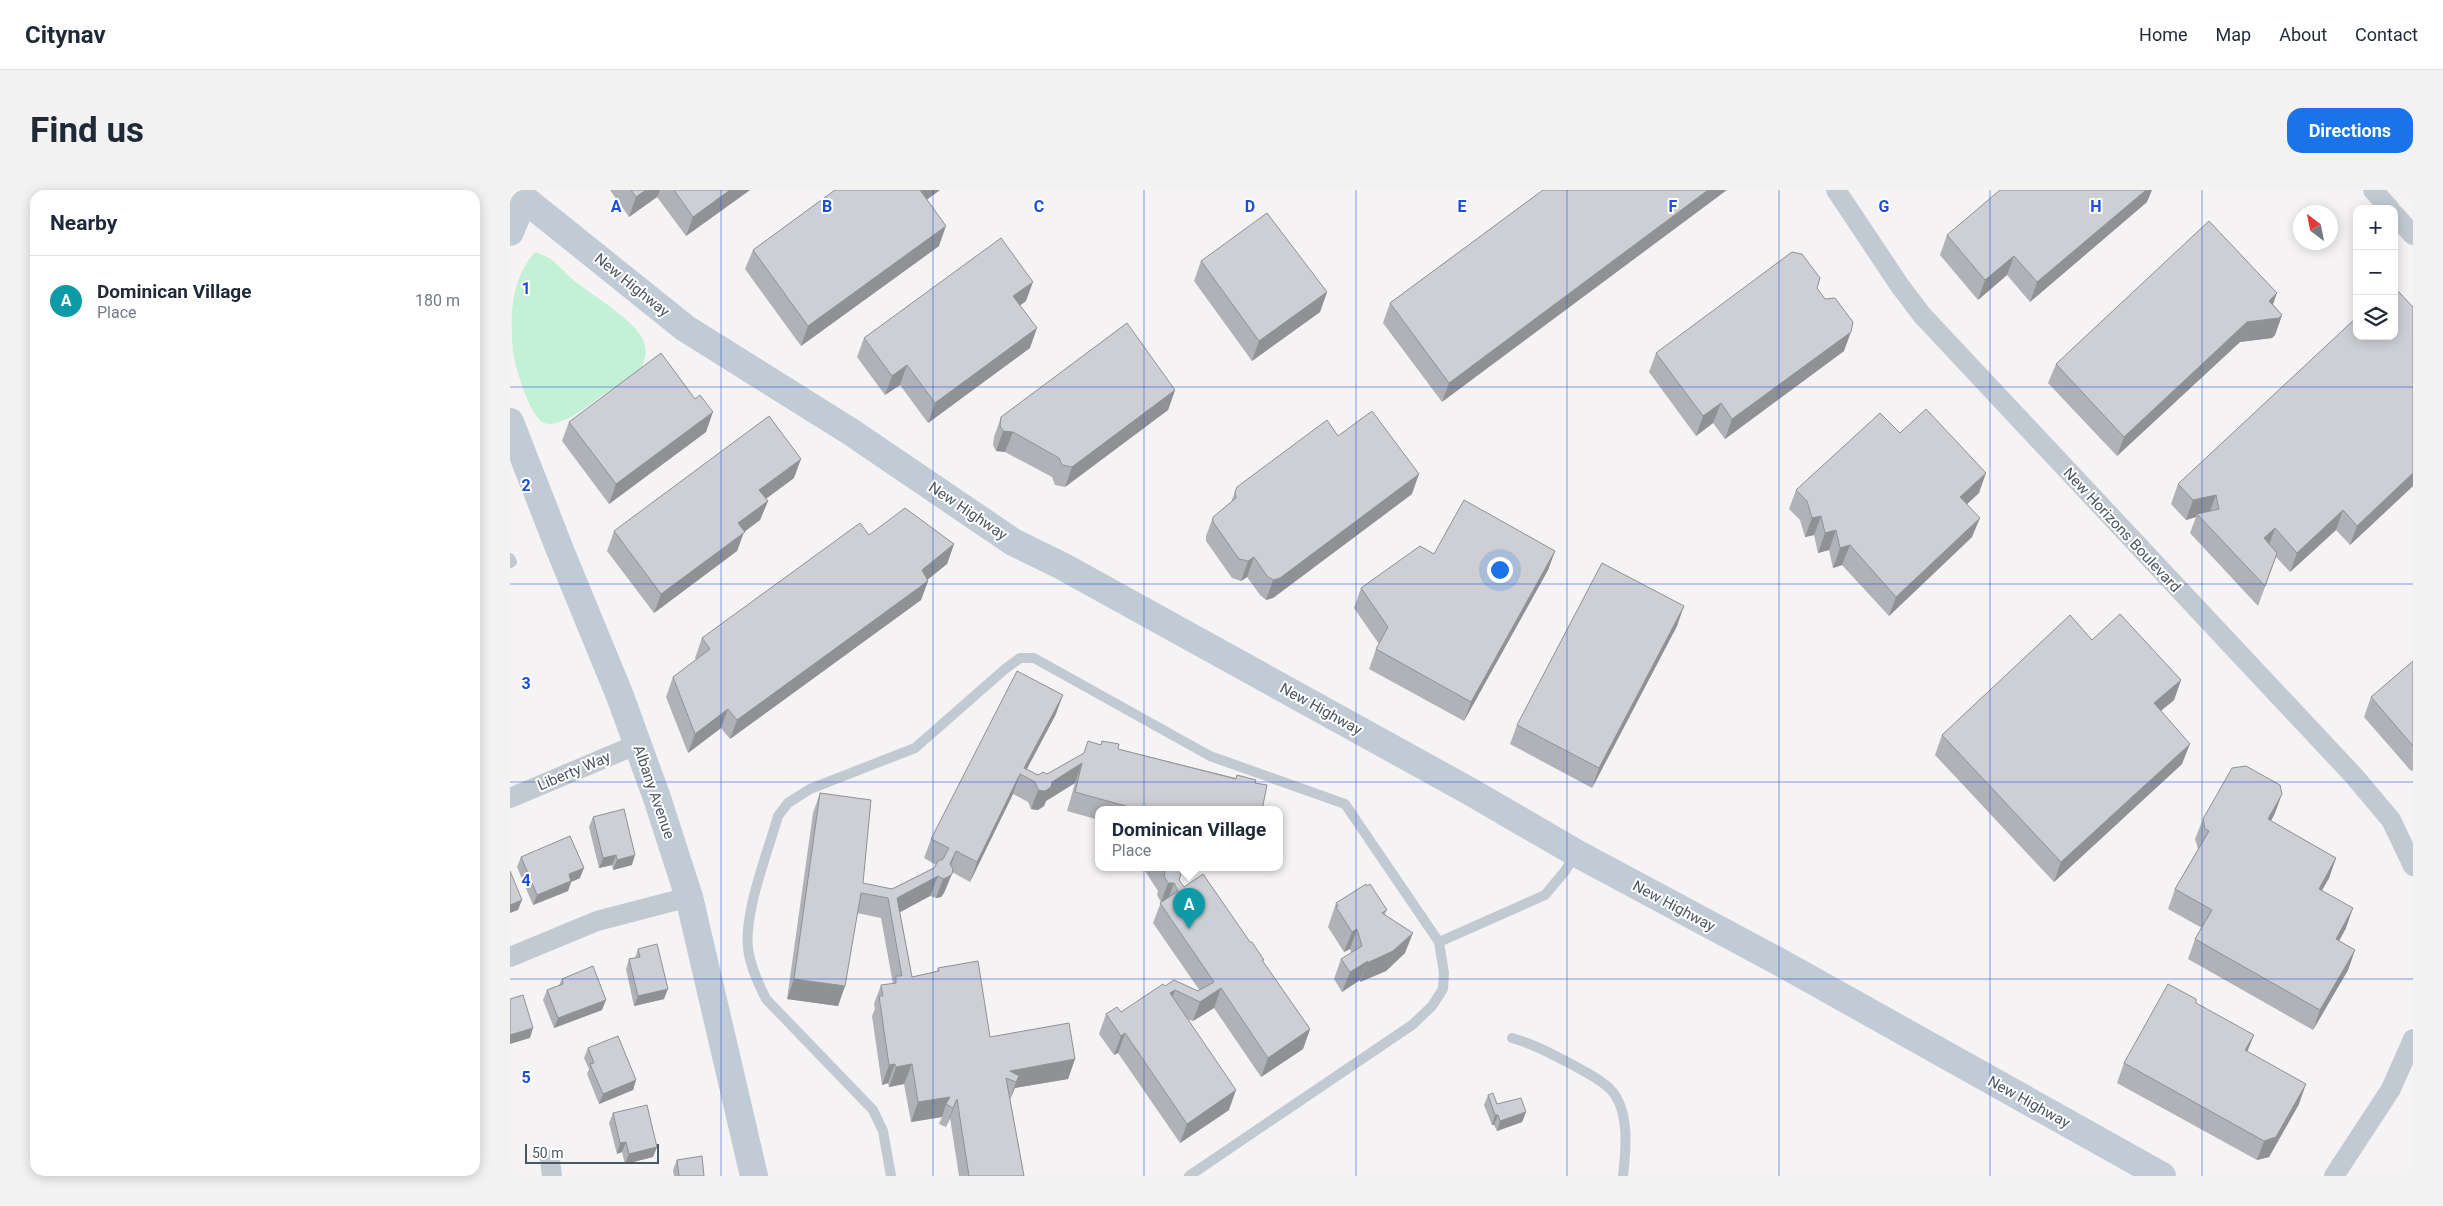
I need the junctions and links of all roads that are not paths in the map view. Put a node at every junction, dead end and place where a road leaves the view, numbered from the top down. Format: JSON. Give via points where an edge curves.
{"nodes":[{"id":1,"x":1836,"y":190,"type":"edge"},
{"id":2,"x":2373,"y":190,"type":"edge"},
{"id":3,"x":518,"y":194,"type":"edge"},
{"id":4,"x":2386,"y":205,"type":"edge"},
{"id":5,"x":2398,"y":218,"type":"edge"},
{"id":6,"x":510,"y":232,"type":"edge"},
{"id":7,"x":2413,"y":235,"type":"edge"},
{"id":8,"x":510,"y":422,"type":"edge"},
{"id":9,"x":510,"y":558,"type":"edge"},
{"id":10,"x":510,"y":563,"type":"edge"},
{"id":11,"x":638,"y":744,"type":"junction"},
{"id":12,"x":510,"y":798,"type":"edge"},
{"id":13,"x":1576,"y":853,"type":"junction"},
{"id":14,"x":2413,"y":866,"type":"edge"},
{"id":15,"x":689,"y":897,"type":"junction"},
{"id":16,"x":1439,"y":942,"type":"junction"},
{"id":17,"x":510,"y":957,"type":"edge"},
{"id":18,"x":1512,"y":1038,"type":"dead end"},
{"id":19,"x":2413,"y":1039,"type":"edge"},
{"id":20,"x":754,"y":1176,"type":"edge"},
{"id":21,"x":891,"y":1176,"type":"edge"},
{"id":22,"x":1190,"y":1176,"type":"edge"},
{"id":23,"x":1623,"y":1176,"type":"edge"},
{"id":24,"x":2162,"y":1176,"type":"edge"},
{"id":25,"x":2334,"y":1176,"type":"edge"}],
"edges":[{"from":1,"to":14,"type":"street","name":"New Horizons Boulevard","via":[[1922,315],[2354,776],[2391,820]]},
{"from":2,"to":4,"type":"street"},
{"from":3,"to":6,"type":"main road"},
{"from":3,"to":13,"type":"main road","name":"New Highway","via":[[686,328],[851,432],[1014,542],[1454,782]]},
{"from":5,"to":7,"type":"street"},
{"from":8,"to":11,"type":"main road","name":"Albany Avenue"},
{"from":9,"to":10,"type":"lane"},
{"from":11,"to":12,"type":"street","name":"Liberty Way"},
{"from":11,"to":15,"type":"main road","name":"Albany Avenue"},
{"from":13,"to":16,"type":"lane","via":[[1546,895]]},
{"from":13,"to":24,"type":"main road","name":"New Highway"},
{"from":15,"to":17,"type":"street","via":[[597,921]]},
{"from":15,"to":20,"type":"main road","name":"Albany Avenue"},
{"from":16,"to":21,"type":"lane","via":[[1345,804],[1210,756],[1034,658],[1020,658],[915,748],[810,789],[788,803],[778,816],[751,910],[748,948],[755,978],[766,999],[873,1110],[884,1131]]},
{"from":16,"to":22,"type":"lane","via":[[1443,989],[1432,1006],[1412,1025]]},
{"from":18,"to":23,"type":"lane","via":[[1534,1044],[1611,1090],[1620,1106],[1627,1143]]},
{"from":19,"to":25,"type":"street","via":[[2391,1089]]}]}
